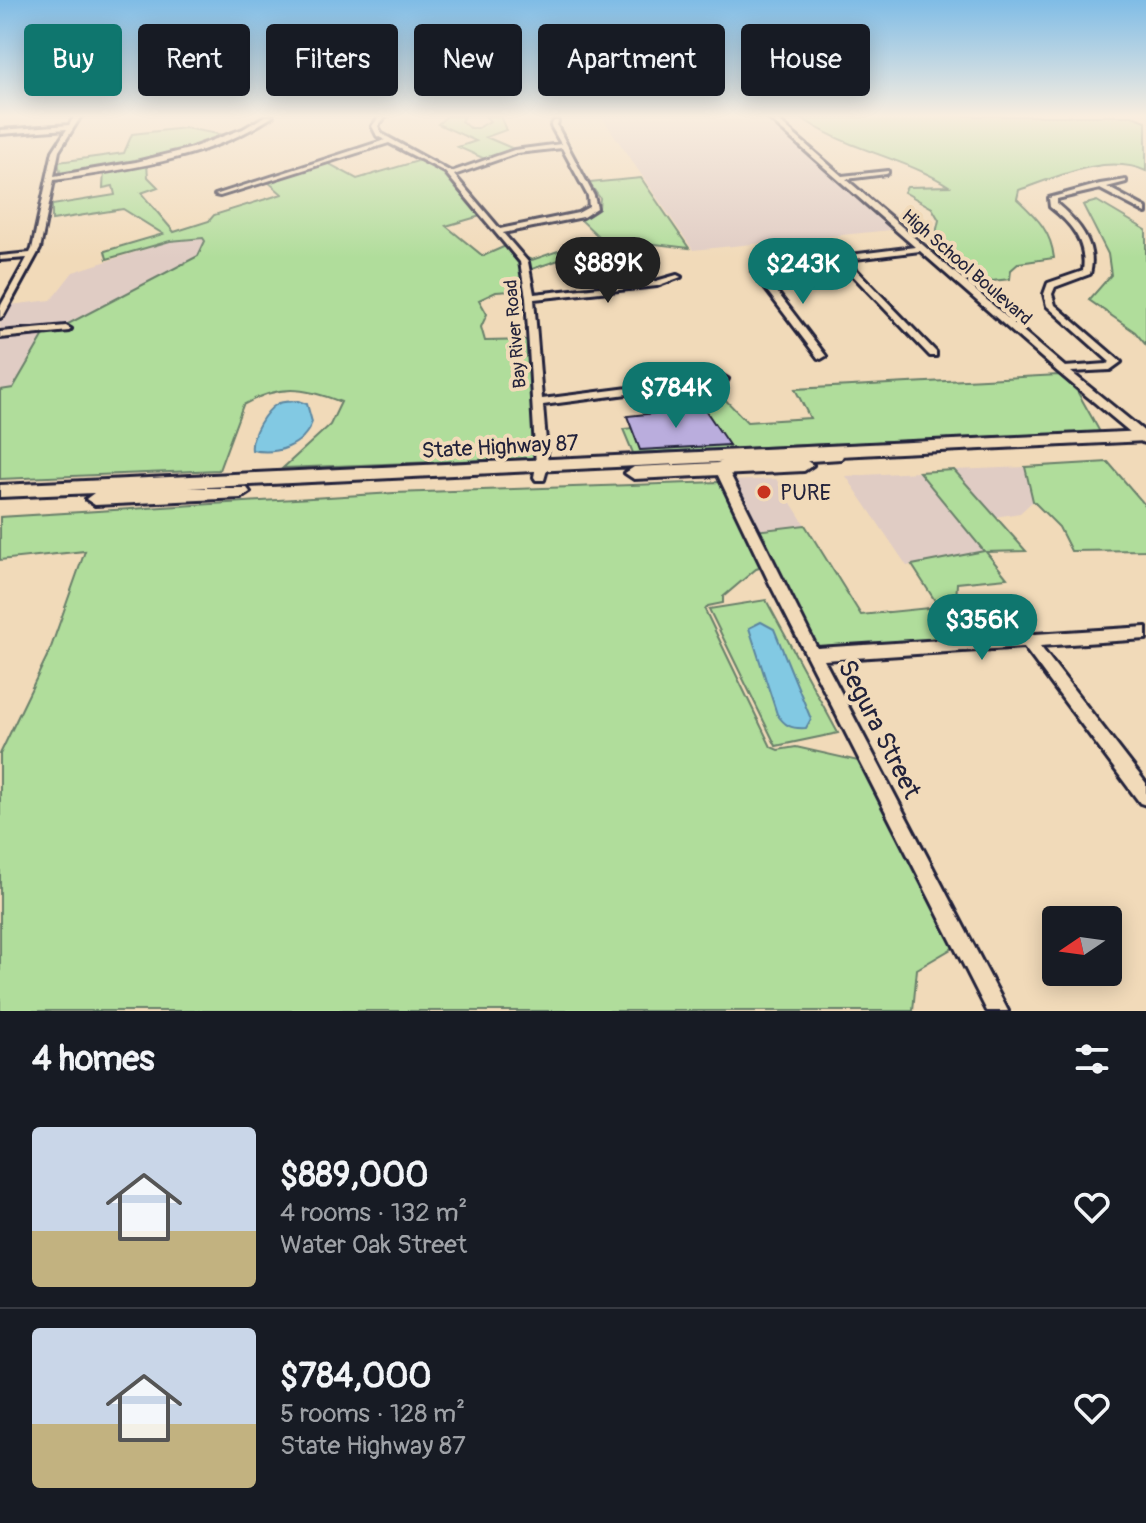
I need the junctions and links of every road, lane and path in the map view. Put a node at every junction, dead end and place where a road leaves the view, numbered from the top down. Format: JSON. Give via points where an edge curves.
{"nodes":[{"id":1,"x":54,"y":163,"type":"edge"},
{"id":2,"x":142,"y":163,"type":"edge"},
{"id":3,"x":319,"y":163,"type":"edge"},
{"id":4,"x":431,"y":163,"type":"edge"},
{"id":5,"x":482,"y":163,"type":"edge"},
{"id":6,"x":573,"y":163,"type":"edge"},
{"id":7,"x":823,"y":163,"type":"edge"},
{"id":8,"x":886,"y":172,"type":"dead end"},
{"id":9,"x":451,"y":174,"type":"junction"},
{"id":10,"x":51,"y":178,"type":"junction"},
{"id":11,"x":840,"y":178,"type":"junction"},
{"id":12,"x":1124,"y":181,"type":"dead end"},
{"id":13,"x":1100,"y":186,"type":"junction"},
{"id":14,"x":218,"y":195,"type":"dead end"},
{"id":15,"x":1146,"y":211,"type":"edge"},
{"id":16,"x":501,"y":231,"type":"junction"},
{"id":17,"x":920,"y":249,"type":"junction"},
{"id":18,"x":33,"y":255,"type":"junction"},
{"id":19,"x":839,"y":257,"type":"junction"},
{"id":20,"x":0,"y":258,"type":"edge"},
{"id":21,"x":677,"y":277,"type":"dead end"},
{"id":22,"x":530,"y":297,"type":"junction"},
{"id":23,"x":0,"y":315,"type":"edge"},
{"id":24,"x":66,"y":329,"type":"dead end"},
{"id":25,"x":0,"y":335,"type":"edge"},
{"id":26,"x":933,"y":354,"type":"dead end"},
{"id":27,"x":821,"y":356,"type":"dead end"},
{"id":28,"x":1061,"y":370,"type":"junction"},
{"id":29,"x":723,"y":379,"type":"dead end"},
{"id":30,"x":537,"y":403,"type":"junction"},
{"id":31,"x":1145,"y":440,"type":"edge"},
{"id":32,"x":880,"y":449,"type":"junction"},
{"id":33,"x":721,"y":469,"type":"junction"},
{"id":34,"x":541,"y":472,"type":"junction"},
{"id":35,"x":0,"y":491,"type":"edge"},
{"id":36,"x":0,"y":502,"type":"edge"},
{"id":37,"x":1146,"y":633,"type":"edge"},
{"id":38,"x":1028,"y":641,"type":"junction"},
{"id":39,"x":815,"y":654,"type":"junction"},
{"id":40,"x":1146,"y":797,"type":"edge"},
{"id":41,"x":998,"y":1011,"type":"edge"}],
"edges":[{"from":1,"to":10,"type":"street"},
{"from":2,"to":10,"type":"street"},
{"from":3,"to":14,"type":"street"},
{"from":4,"to":9,"type":"street","name":"Bay River Road"},
{"from":5,"to":9,"type":"street"},
{"from":6,"to":16,"type":"street","via":[[593,208]]},
{"from":7,"to":11,"type":"street","name":"High School Boulevard"},
{"from":8,"to":11,"type":"street"},
{"from":9,"to":16,"type":"street","name":"Bay River Road"},
{"from":10,"to":18,"type":"street"},
{"from":11,"to":17,"type":"street","name":"High School Boulevard"},
{"from":12,"to":13,"type":"street"},
{"from":13,"to":15,"type":"street"},
{"from":13,"to":28,"type":"street","via":[[1053,198],[1053,205],[1082,233],[1088,266],[1081,276],[1051,285],[1048,294],[1057,313],[1116,362],[1110,367]]},
{"from":16,"to":22,"type":"street","name":"Bay River Road","via":[[524,262]]},
{"from":17,"to":19,"type":"street"},
{"from":17,"to":28,"type":"street","name":"High School Boulevard"},
{"from":18,"to":20,"type":"street"},
{"from":18,"to":23,"type":"street"},
{"from":19,"to":26,"type":"street"},
{"from":19,"to":27,"type":"street","via":[[755,271]]},
{"from":21,"to":22,"type":"street"},
{"from":22,"to":30,"type":"street","name":"Bay River Road"},
{"from":24,"to":25,"type":"street"},
{"from":28,"to":31,"type":"street","name":"High School Boulevard"},
{"from":29,"to":30,"type":"street"},
{"from":30,"to":34,"type":"street","name":"Bay River Road"},
{"from":31,"to":32,"type":"highway","name":"State Highway 87"},
{"from":31,"to":33,"type":"highway"},
{"from":32,"to":33,"type":"street","via":[[731,462]]},
{"from":32,"to":34,"type":"highway","name":"State Highway 87"},
{"from":33,"to":34,"type":"highway"},
{"from":33,"to":39,"type":"street","name":"Segura Street"},
{"from":34,"to":35,"type":"highway","name":"State Highway 87"},
{"from":34,"to":36,"type":"highway"},
{"from":37,"to":38,"type":"street"},
{"from":38,"to":39,"type":"street"},
{"from":38,"to":40,"type":"street"},
{"from":39,"to":41,"type":"street","name":"Segura Street"}]}
